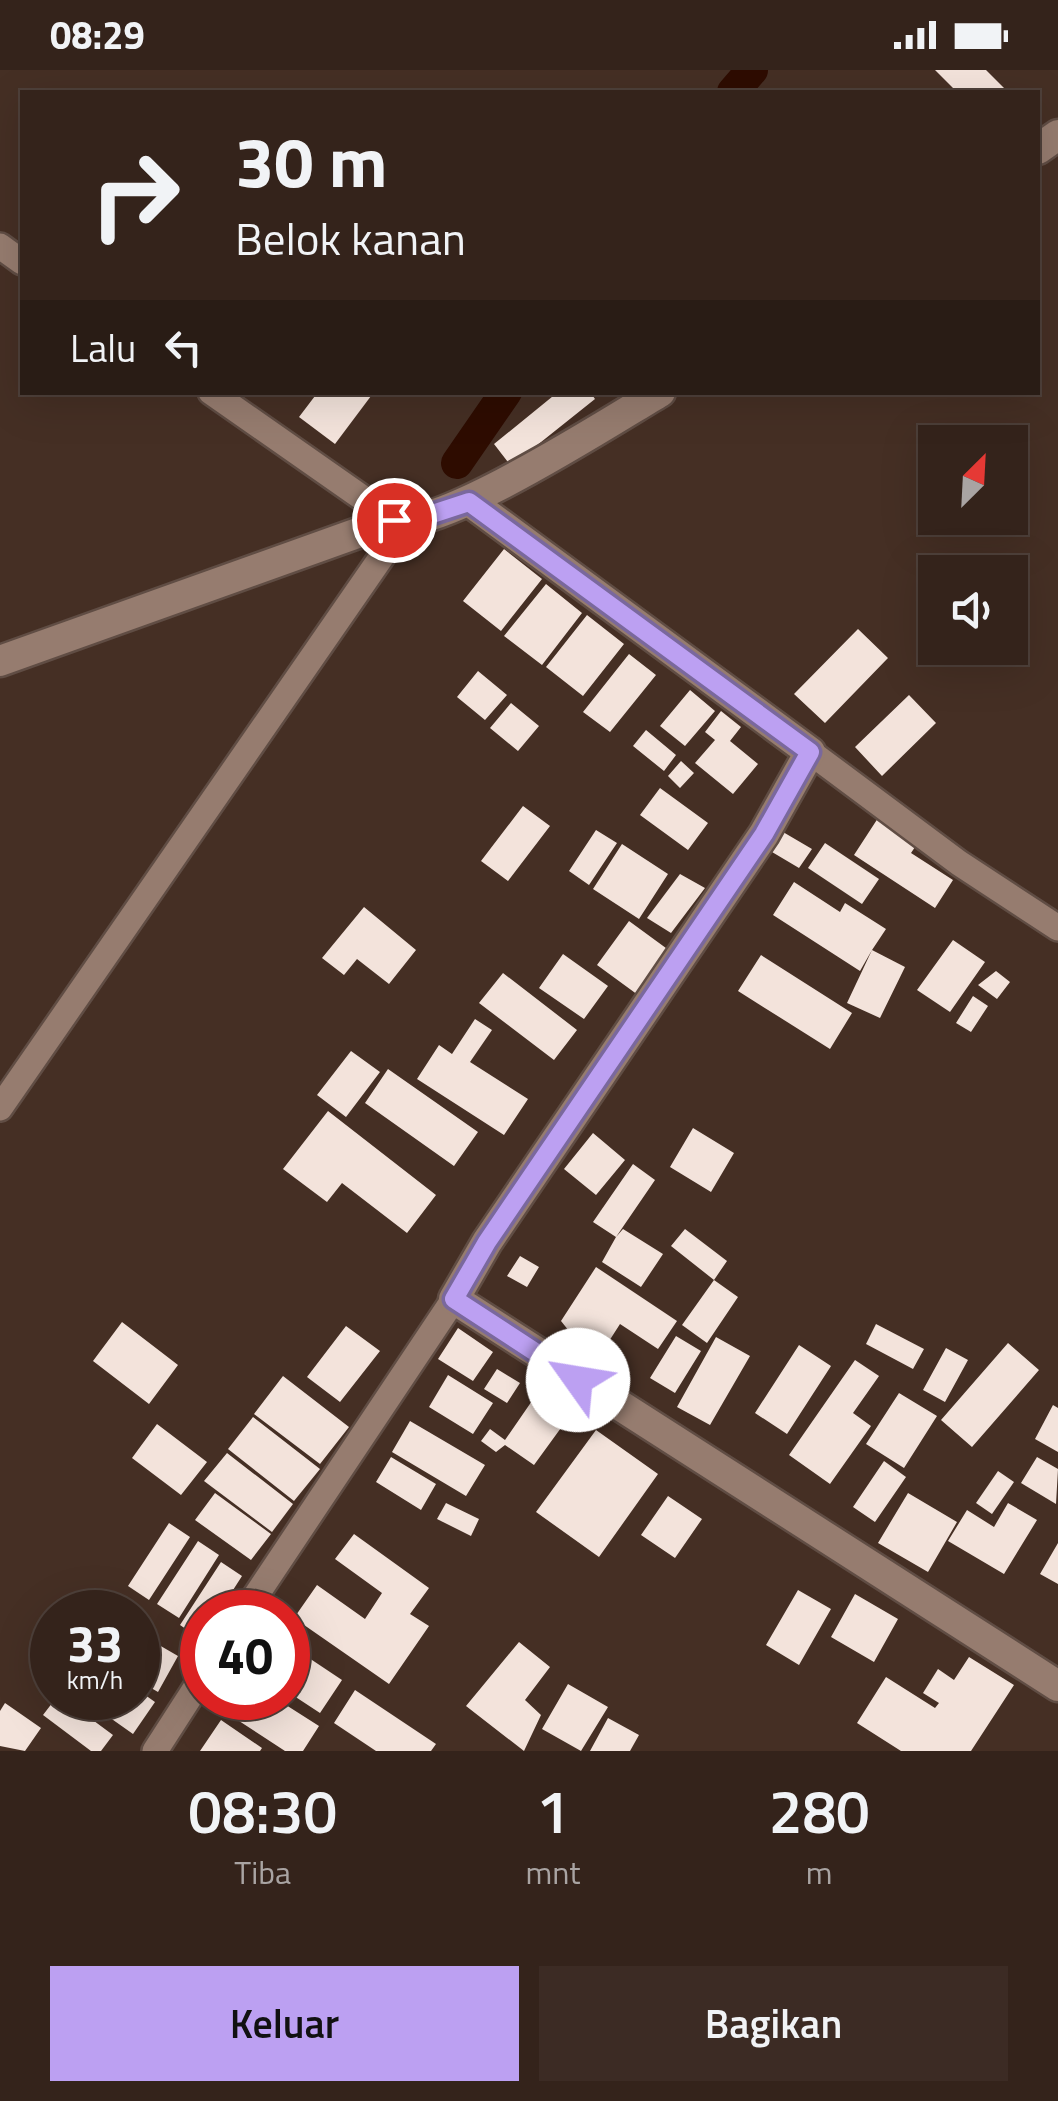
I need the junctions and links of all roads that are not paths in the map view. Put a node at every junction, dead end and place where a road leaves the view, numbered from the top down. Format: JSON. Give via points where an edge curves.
{"nodes":[{"id":1,"x":214,"y":395,"type":"edge"},
{"id":2,"x":655,"y":395,"type":"edge"},
{"id":3,"x":469,"y":502,"type":"junction"},
{"id":4,"x":399,"y":522,"type":"junction"},
{"id":5,"x":0,"y":661,"type":"edge"},
{"id":6,"x":810,"y":752,"type":"junction"},
{"id":7,"x":1058,"y":928,"type":"edge"},
{"id":8,"x":0,"y":1108,"type":"edge"},
{"id":9,"x":454,"y":1299,"type":"junction"},
{"id":10,"x":260,"y":1590,"type":"edge"},
{"id":11,"x":1058,"y":1686,"type":"edge"},
{"id":12,"x":180,"y":1712,"type":"edge"},
{"id":13,"x":155,"y":1751,"type":"edge"}],
"edges":[{"from":1,"to":4,"type":"street"},
{"from":2,"to":3,"type":"street"},
{"from":3,"to":4,"type":"street"},
{"from":3,"to":6,"type":"street"},
{"from":4,"to":5,"type":"street"},
{"from":4,"to":8,"type":"street"},
{"from":6,"to":7,"type":"street"},
{"from":6,"to":9,"type":"street","via":[[764,834]]},
{"from":9,"to":10,"type":"street"},
{"from":9,"to":11,"type":"street"},
{"from":12,"to":13,"type":"street"}]}
